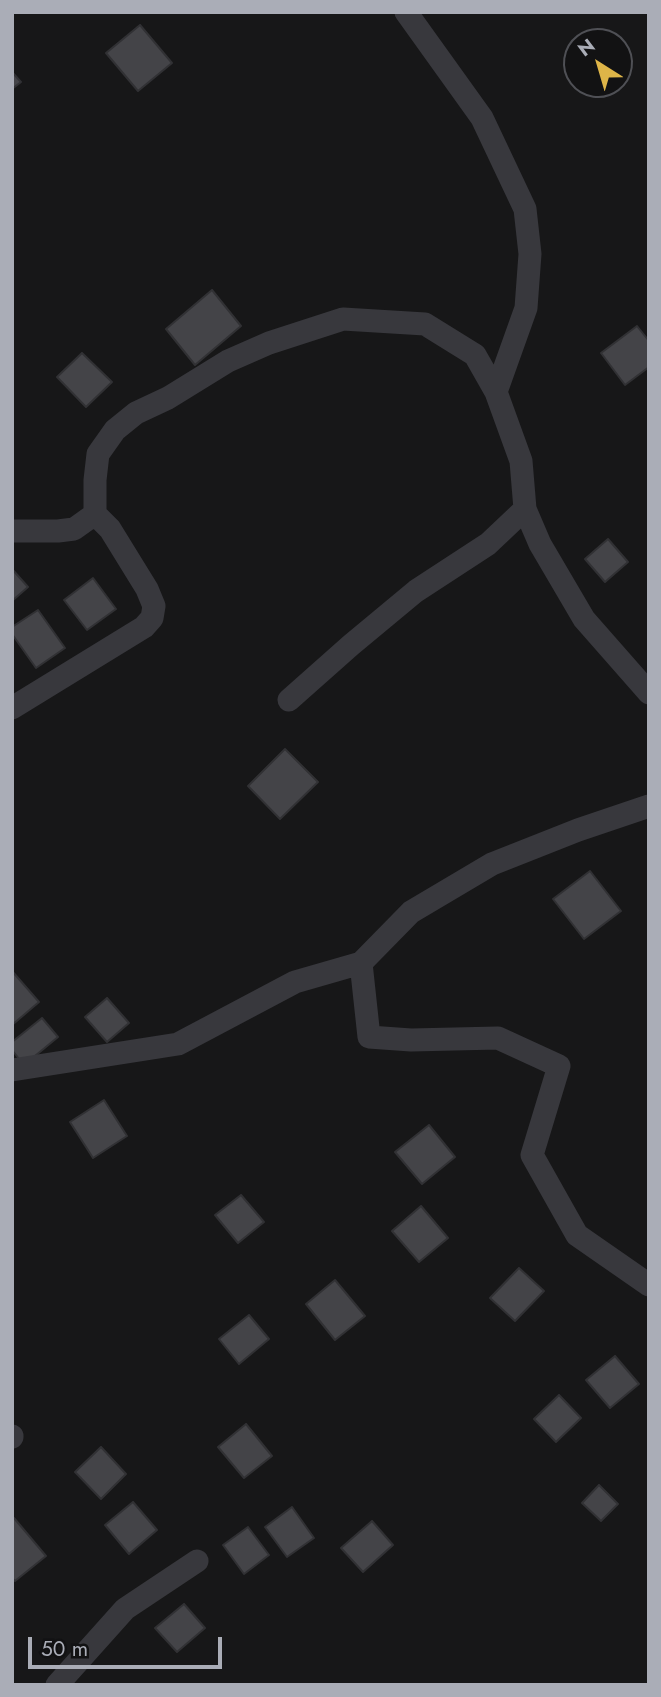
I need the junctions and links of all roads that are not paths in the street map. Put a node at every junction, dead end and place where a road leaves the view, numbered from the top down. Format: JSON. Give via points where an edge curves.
{"nodes":[{"id":1,"x":405,"y":12,"type":"edge"},
{"id":2,"x":496,"y":392,"type":"junction"},
{"id":3,"x":525,"y":509,"type":"junction"},
{"id":4,"x":95,"y":514,"type":"junction"},
{"id":5,"x":12,"y":531,"type":"edge"},
{"id":6,"x":649,"y":693,"type":"edge"},
{"id":7,"x":289,"y":700,"type":"dead end"},
{"id":8,"x":12,"y":708,"type":"edge"},
{"id":9,"x":649,"y":806,"type":"edge"},
{"id":10,"x":361,"y":963,"type":"junction"},
{"id":11,"x":12,"y":1070,"type":"edge"},
{"id":12,"x":649,"y":1285,"type":"edge"},
{"id":13,"x":197,"y":1561,"type":"dead end"},
{"id":14,"x":57,"y":1685,"type":"edge"}],
"edges":[{"from":1,"to":2,"type":"street","via":[[482,118],[525,209],[530,254],[526,307]]},
{"from":2,"to":3,"type":"street","via":[[521,461]]},
{"from":2,"to":4,"type":"street","via":[[475,355],[425,324],[343,319],[228,361],[136,413],[115,430],[98,454]]},
{"from":3,"to":6,"type":"street","via":[[584,619]]},
{"from":3,"to":7,"type":"street","via":[[488,544],[416,591]]},
{"from":4,"to":5,"type":"street","via":[[74,529]]},
{"from":4,"to":8,"type":"street","via":[[110,529],[147,589],[154,606],[152,618]]},
{"from":9,"to":10,"type":"street","via":[[492,864],[411,912]]},
{"from":10,"to":11,"type":"street","via":[[295,982],[178,1044]]},
{"from":10,"to":12,"type":"street","via":[[369,1037],[498,1038],[559,1066],[532,1155],[577,1235]]},
{"from":13,"to":14,"type":"street","via":[[125,1609]]}]}
